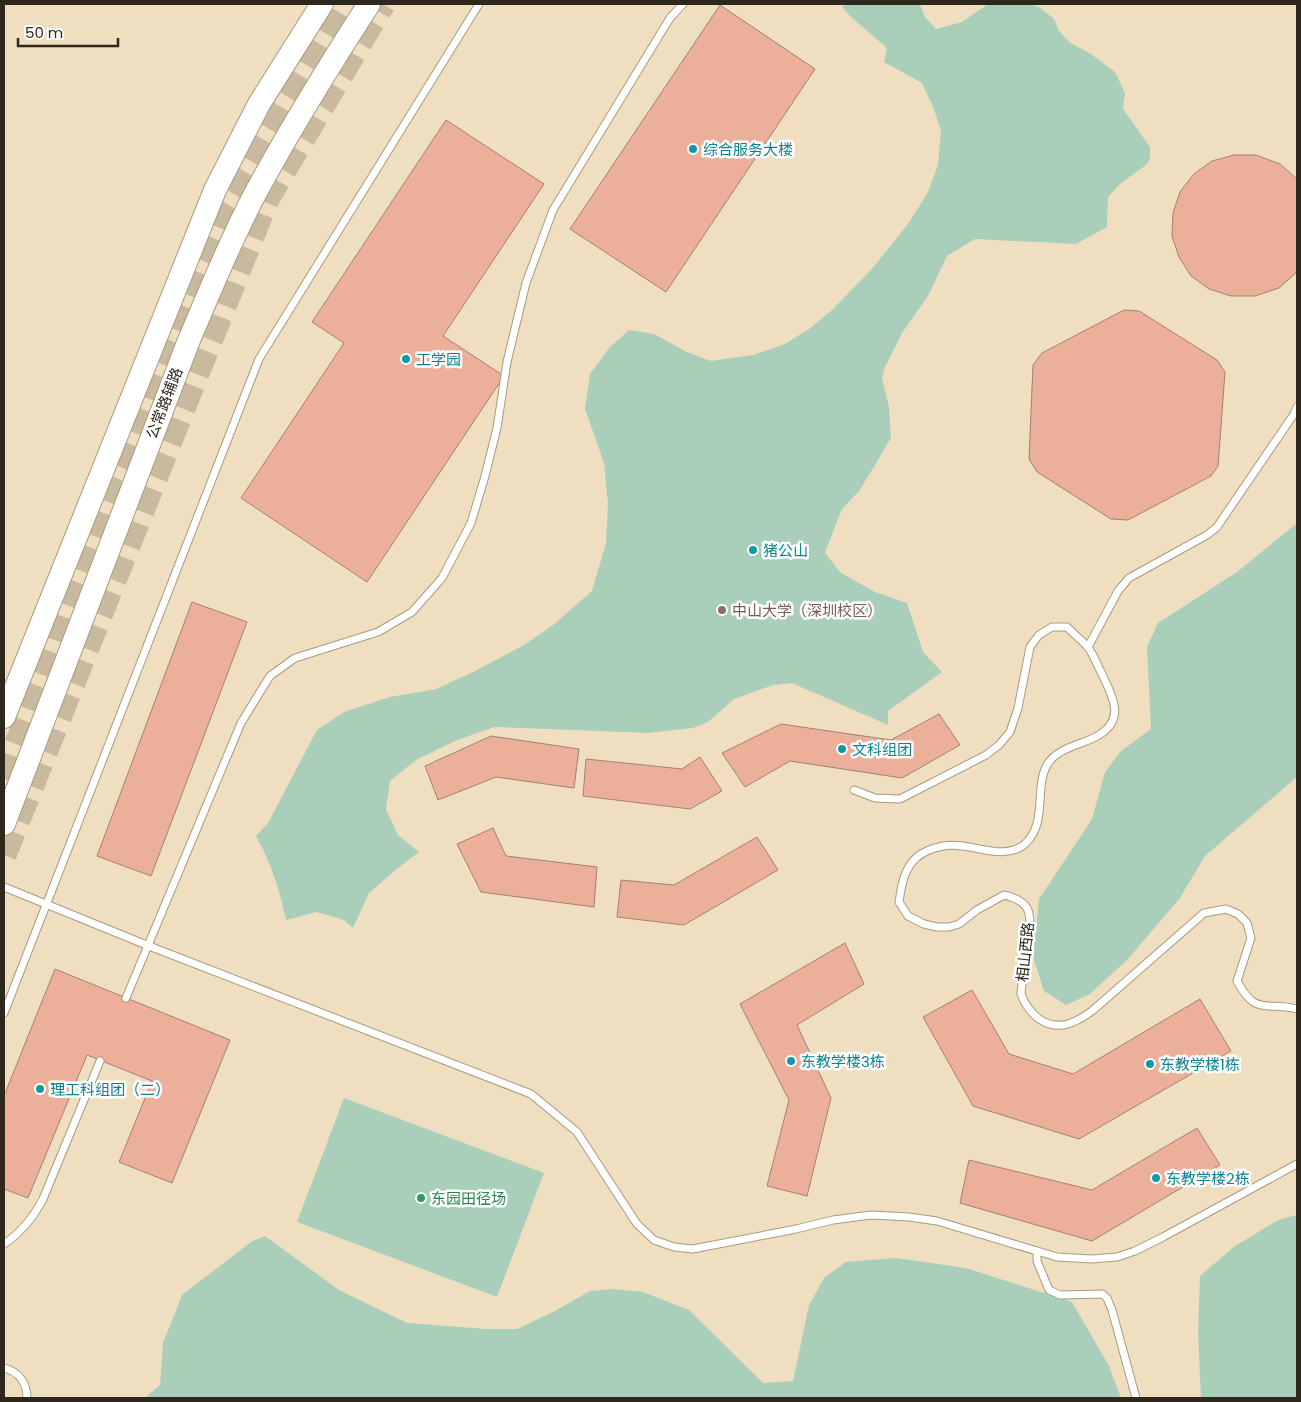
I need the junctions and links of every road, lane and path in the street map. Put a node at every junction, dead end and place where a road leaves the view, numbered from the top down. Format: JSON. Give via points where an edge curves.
{"nodes":[{"id":1,"x":322,"y":4,"type":"edge"},
{"id":2,"x":369,"y":4,"type":"edge"},
{"id":3,"x":479,"y":4,"type":"edge"},
{"id":4,"x":683,"y":4,"type":"edge"},
{"id":5,"x":1297,"y":407,"type":"edge"},
{"id":6,"x":1088,"y":646,"type":"junction"},
{"id":7,"x":4,"y":717,"type":"edge"},
{"id":8,"x":854,"y":790,"type":"dead end"},
{"id":9,"x":4,"y":824,"type":"edge"},
{"id":10,"x":4,"y":887,"type":"edge"},
{"id":11,"x":46,"y":905,"type":"junction"},
{"id":12,"x":149,"y":946,"type":"junction"},
{"id":13,"x":126,"y":998,"type":"dead end"},
{"id":14,"x":1297,"y":1009,"type":"edge"},
{"id":15,"x":4,"y":1013,"type":"edge"},
{"id":16,"x":100,"y":1061,"type":"dead end"},
{"id":17,"x":1297,"y":1164,"type":"edge"},
{"id":18,"x":4,"y":1244,"type":"edge"},
{"id":19,"x":1037,"y":1252,"type":"junction"},
{"id":20,"x":4,"y":1368,"type":"edge"},
{"id":21,"x":27,"y":1398,"type":"edge"},
{"id":22,"x":1136,"y":1398,"type":"edge"}],
"edges":[{"from":1,"to":7,"type":"main road","name":"公常路辅路","via":[[259,104],[215,190]]},
{"from":2,"to":9,"type":"main road","name":"公常路辅路","via":[[259,187],[188,340]]},
{"from":3,"to":11,"type":"lane","via":[[259,359]]},
{"from":4,"to":12,"type":"lane","via":[[670,18],[553,210],[526,283],[507,362],[496,428],[472,523],[442,578],[412,612],[378,632],[295,658],[270,676],[241,723]]},
{"from":5,"to":6,"type":"lane","via":[[1217,527],[1128,578]]},
{"from":6,"to":8,"type":"lane","name":"相山西路","via":[[1067,627],[1052,627],[1039,635],[1030,647],[1010,732],[986,755],[900,799],[875,798]]},
{"from":6,"to":14,"type":"lane","name":"相山西路","via":[[1114,698],[1115,715],[1110,727],[1101,734],[1065,750],[1047,765],[1038,822],[1033,833],[1024,844],[1011,850],[996,852],[938,846],[921,853],[912,860],[902,878],[899,902],[908,916],[937,927],[959,924],[1004,895],[1017,899],[1027,908],[1030,922],[1021,994],[1033,1014],[1056,1027],[1079,1020],[1092,1011],[1204,913],[1226,909],[1247,923],[1251,938],[1237,981],[1249,1000],[1260,1007]]},
{"from":10,"to":11,"type":"lane"},
{"from":11,"to":12,"type":"lane"},
{"from":11,"to":15,"type":"lane"},
{"from":12,"to":13,"type":"lane"},
{"from":12,"to":19,"type":"lane","via":[[531,1094],[577,1132],[637,1224],[654,1240],[674,1247],[693,1250],[871,1215],[937,1221]]},
{"from":16,"to":18,"type":"lane","via":[[39,1208],[18,1234]]},
{"from":17,"to":19,"type":"lane","via":[[1135,1251],[1116,1257],[1082,1259],[1057,1258]]},
{"from":19,"to":22,"type":"lane","via":[[1037,1261],[1049,1290],[1060,1295],[1102,1294],[1107,1298]]},
{"from":20,"to":21,"type":"lane","via":[[26,1385]]}]}
